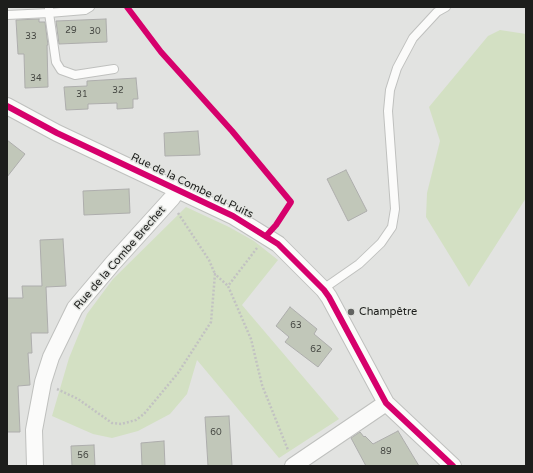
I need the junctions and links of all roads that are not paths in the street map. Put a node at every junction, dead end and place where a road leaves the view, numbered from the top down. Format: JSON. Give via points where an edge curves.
{"nodes":[{"id":1,"x":90,"y":7,"type":"edge"},
{"id":2,"x":446,"y":7,"type":"edge"},
{"id":3,"x":49,"y":10,"type":"edge"},
{"id":4,"x":7,"y":15,"type":"edge"},
{"id":5,"x":114,"y":69,"type":"dead end"},
{"id":6,"x":7,"y":106,"type":"edge"},
{"id":7,"x":175,"y":193,"type":"junction"},
{"id":8,"x":322,"y":289,"type":"junction"},
{"id":9,"x":386,"y":403,"type":"junction"},
{"id":10,"x":35,"y":466,"type":"edge"},
{"id":11,"x":294,"y":466,"type":"edge"},
{"id":12,"x":453,"y":466,"type":"edge"}],
"edges":[{"from":1,"to":3,"type":"lane","via":[[85,10]]},
{"from":2,"to":8,"type":"lane","via":[[437,12],[413,38],[396,68],[390,90],[388,111],[395,209],[392,227],[381,243],[359,264]]},
{"from":3,"to":4,"type":"lane"},
{"from":3,"to":5,"type":"lane","via":[[56,62],[61,70],[75,75]]},
{"from":6,"to":7,"type":"street","name":"Rue de la Combe du Puits"},
{"from":7,"to":8,"type":"street","name":"Rue de la Combe du Puits","via":[[233,216],[266,236],[278,244]]},
{"from":7,"to":10,"type":"street","name":"Rue de la Combe Brechet","via":[[75,308],[42,382],[34,430]]},
{"from":8,"to":9,"type":"street","name":"Rue de la Combe du Puits","via":[[329,297]]},
{"from":9,"to":11,"type":"street"},
{"from":9,"to":12,"type":"street","name":"Rue de la Combe du Puits"}]}
